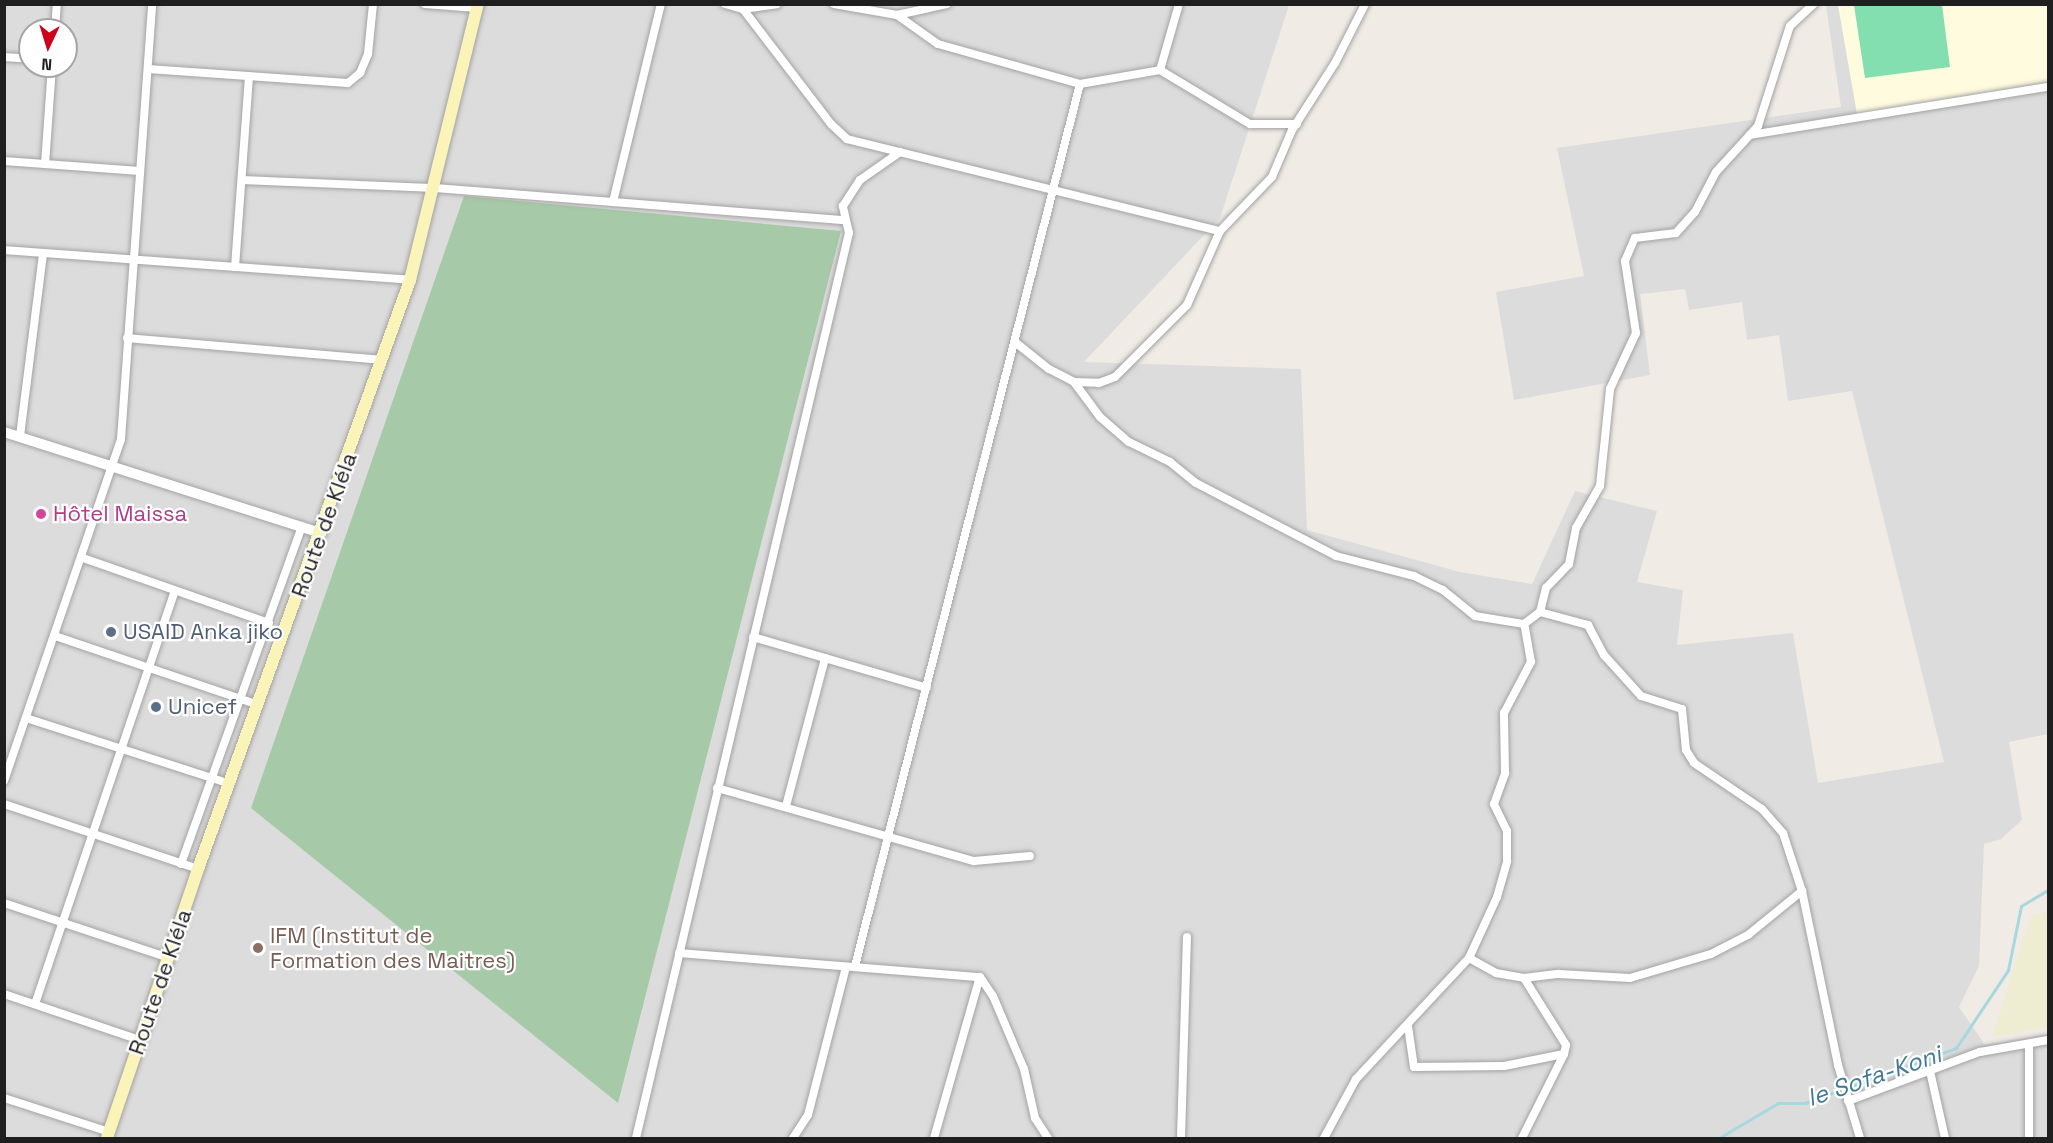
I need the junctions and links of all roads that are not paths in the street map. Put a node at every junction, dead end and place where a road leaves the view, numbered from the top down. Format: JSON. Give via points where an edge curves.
{"nodes":[{"id":1,"x":152,"y":4,"type":"edge"},
{"id":2,"x":373,"y":4,"type":"edge"},
{"id":3,"x":425,"y":4,"type":"edge"},
{"id":4,"x":661,"y":4,"type":"edge"},
{"id":5,"x":725,"y":4,"type":"edge"},
{"id":6,"x":777,"y":4,"type":"edge"},
{"id":7,"x":834,"y":4,"type":"edge"},
{"id":8,"x":947,"y":4,"type":"edge"},
{"id":9,"x":1179,"y":4,"type":"edge"},
{"id":10,"x":1365,"y":4,"type":"edge"},
{"id":11,"x":1814,"y":4,"type":"edge"},
{"id":12,"x":478,"y":6,"type":"edge"},
{"id":13,"x":743,"y":9,"type":"junction"},
{"id":14,"x":897,"y":15,"type":"junction"},
{"id":15,"x":148,"y":69,"type":"junction"},
{"id":16,"x":1160,"y":70,"type":"junction"},
{"id":17,"x":249,"y":77,"type":"junction"},
{"id":18,"x":51,"y":78,"type":"edge"},
{"id":19,"x":1080,"y":84,"type":"junction"},
{"id":20,"x":2049,"y":87,"type":"edge"},
{"id":21,"x":1296,"y":123,"type":"junction"},
{"id":22,"x":1750,"y":135,"type":"junction"},
{"id":23,"x":900,"y":152,"type":"junction"},
{"id":24,"x":4,"y":161,"type":"edge"},
{"id":25,"x":45,"y":164,"type":"junction"},
{"id":26,"x":140,"y":171,"type":"junction"},
{"id":27,"x":242,"y":180,"type":"junction"},
{"id":28,"x":436,"y":188,"type":"junction"},
{"id":29,"x":1053,"y":190,"type":"junction"},
{"id":30,"x":613,"y":202,"type":"junction"},
{"id":31,"x":844,"y":220,"type":"junction"},
{"id":32,"x":1220,"y":231,"type":"junction"},
{"id":33,"x":4,"y":250,"type":"edge"},
{"id":34,"x":43,"y":253,"type":"junction"},
{"id":35,"x":132,"y":260,"type":"junction"},
{"id":36,"x":236,"y":267,"type":"junction"},
{"id":37,"x":411,"y":280,"type":"junction"},
{"id":38,"x":127,"y":338,"type":"junction"},
{"id":39,"x":1015,"y":342,"type":"junction"},
{"id":40,"x":382,"y":360,"type":"junction"},
{"id":41,"x":1074,"y":382,"type":"junction"},
{"id":42,"x":5,"y":433,"type":"edge"},
{"id":43,"x":20,"y":436,"type":"junction"},
{"id":44,"x":114,"y":464,"type":"junction"},
{"id":45,"x":302,"y":526,"type":"junction"},
{"id":46,"x":321,"y":533,"type":"junction"},
{"id":47,"x":83,"y":558,"type":"junction"},
{"id":48,"x":175,"y":591,"type":"junction"},
{"id":49,"x":1540,"y":612,"type":"junction"},
{"id":50,"x":269,"y":623,"type":"junction"},
{"id":51,"x":1524,"y":624,"type":"junction"},
{"id":52,"x":55,"y":636,"type":"junction"},
{"id":53,"x":753,"y":637,"type":"junction"},
{"id":54,"x":825,"y":658,"type":"junction"},
{"id":55,"x":147,"y":667,"type":"junction"},
{"id":56,"x":927,"y":688,"type":"junction"},
{"id":57,"x":241,"y":699,"type":"junction"},
{"id":58,"x":259,"y":705,"type":"junction"},
{"id":59,"x":26,"y":718,"type":"junction"},
{"id":60,"x":120,"y":749,"type":"junction"},
{"id":61,"x":212,"y":779,"type":"junction"},
{"id":62,"x":4,"y":781,"type":"edge"},
{"id":63,"x":230,"y":783,"type":"junction"},
{"id":64,"x":717,"y":788,"type":"junction"},
{"id":65,"x":4,"y":804,"type":"edge"},
{"id":66,"x":786,"y":806,"type":"junction"},
{"id":67,"x":91,"y":834,"type":"junction"},
{"id":68,"x":890,"y":834,"type":"junction"},
{"id":69,"x":1030,"y":856,"type":"dead end"},
{"id":70,"x":181,"y":864,"type":"junction"},
{"id":71,"x":198,"y":869,"type":"junction"},
{"id":72,"x":1802,"y":891,"type":"junction"},
{"id":73,"x":4,"y":903,"type":"edge"},
{"id":74,"x":62,"y":924,"type":"junction"},
{"id":75,"x":1186,"y":937,"type":"dead end"},
{"id":76,"x":679,"y":953,"type":"junction"},
{"id":77,"x":169,"y":958,"type":"junction"},
{"id":78,"x":1469,"y":958,"type":"junction"},
{"id":79,"x":850,"y":966,"type":"junction"},
{"id":80,"x":980,"y":977,"type":"junction"},
{"id":81,"x":1524,"y":978,"type":"junction"},
{"id":82,"x":4,"y":994,"type":"edge"},
{"id":83,"x":35,"y":1004,"type":"junction"},
{"id":84,"x":1408,"y":1026,"type":"junction"},
{"id":85,"x":140,"y":1040,"type":"junction"},
{"id":86,"x":2049,"y":1040,"type":"edge"},
{"id":87,"x":2030,"y":1044,"type":"junction"},
{"id":88,"x":1564,"y":1054,"type":"junction"},
{"id":89,"x":1930,"y":1071,"type":"junction"},
{"id":90,"x":4,"y":1098,"type":"edge"},
{"id":91,"x":1848,"y":1098,"type":"junction"},
{"id":92,"x":108,"y":1135,"type":"edge"},
{"id":93,"x":636,"y":1138,"type":"edge"},
{"id":94,"x":793,"y":1138,"type":"edge"},
{"id":95,"x":934,"y":1138,"type":"edge"},
{"id":96,"x":1048,"y":1138,"type":"edge"},
{"id":97,"x":1181,"y":1138,"type":"edge"},
{"id":98,"x":1324,"y":1138,"type":"edge"},
{"id":99,"x":1522,"y":1138,"type":"edge"},
{"id":100,"x":1860,"y":1138,"type":"edge"},
{"id":101,"x":1945,"y":1138,"type":"edge"},
{"id":102,"x":2028,"y":1138,"type":"edge"}],
"edges":[{"from":1,"to":15,"type":"street"},
{"from":2,"to":17,"type":"street","via":[[368,54],[360,73],[348,83]]},
{"from":3,"to":12,"type":"street"},
{"from":4,"to":30,"type":"street"},
{"from":5,"to":13,"type":"street"},
{"from":6,"to":13,"type":"street"},
{"from":7,"to":14,"type":"street"},
{"from":8,"to":14,"type":"street"},
{"from":9,"to":16,"type":"street"},
{"from":10,"to":21,"type":"street","via":[[1335,63]]},
{"from":11,"to":22,"type":"street","via":[[1790,26],[1758,126]]},
{"from":12,"to":28,"type":"main road","name":"Route de Kléla"},
{"from":13,"to":23,"type":"street","via":[[831,124],[847,139]]},
{"from":14,"to":19,"type":"street","via":[[938,44]]},
{"from":15,"to":17,"type":"street"},
{"from":15,"to":26,"type":"street"},
{"from":16,"to":19,"type":"street"},
{"from":16,"to":21,"type":"street","via":[[1250,124]]},
{"from":17,"to":27,"type":"street"},
{"from":18,"to":25,"type":"street"},
{"from":19,"to":29,"type":"street"},
{"from":20,"to":22,"type":"street"},
{"from":21,"to":32,"type":"street","via":[[1272,177]]},
{"from":22,"to":49,"type":"street","via":[[1716,172],[1695,212],[1676,233],[1635,238],[1625,261],[1636,333],[1610,389],[1600,486],[1576,528],[1569,564],[1546,588]]},
{"from":23,"to":29,"type":"street"},
{"from":23,"to":31,"type":"street","via":[[860,180],[843,206]]},
{"from":24,"to":25,"type":"street"},
{"from":25,"to":26,"type":"street"},
{"from":26,"to":35,"type":"street"},
{"from":27,"to":28,"type":"street"},
{"from":27,"to":36,"type":"street"},
{"from":28,"to":30,"type":"street"},
{"from":28,"to":37,"type":"main road","name":"Route de Kléla"},
{"from":29,"to":32,"type":"street"},
{"from":29,"to":39,"type":"street"},
{"from":30,"to":31,"type":"street"},
{"from":31,"to":53,"type":"street","via":[[849,233]]},
{"from":32,"to":41,"type":"street","via":[[1187,304],[1159,337],[1115,377],[1099,383]]},
{"from":33,"to":34,"type":"street"},
{"from":34,"to":35,"type":"street"},
{"from":34,"to":43,"type":"street"},
{"from":35,"to":36,"type":"street"},
{"from":35,"to":38,"type":"street"},
{"from":36,"to":37,"type":"street"},
{"from":37,"to":40,"type":"main road","name":"Route de Kléla"},
{"from":38,"to":40,"type":"street"},
{"from":38,"to":44,"type":"street","via":[[121,439]]},
{"from":39,"to":41,"type":"street","via":[[1049,369]]},
{"from":39,"to":56,"type":"street"},
{"from":40,"to":46,"type":"main road","name":"Route de Kléla"},
{"from":41,"to":51,"type":"street","via":[[1100,417],[1129,442],[1170,462],[1196,483],[1336,556],[1414,576],[1443,590],[1475,616]]},
{"from":42,"to":43,"type":"street"},
{"from":43,"to":44,"type":"street"},
{"from":44,"to":45,"type":"street"},
{"from":44,"to":47,"type":"street"},
{"from":45,"to":46,"type":"street"},
{"from":45,"to":50,"type":"street"},
{"from":46,"to":58,"type":"main road","name":"Route de Kléla"},
{"from":47,"to":48,"type":"street"},
{"from":47,"to":52,"type":"street"},
{"from":48,"to":50,"type":"street"},
{"from":48,"to":55,"type":"street"},
{"from":49,"to":51,"type":"street"},
{"from":49,"to":72,"type":"street","via":[[1588,625],[1604,655],[1641,696],[1682,709],[1686,750],[1694,763],[1762,809],[1783,833]]},
{"from":50,"to":57,"type":"street"},
{"from":51,"to":78,"type":"street","via":[[1531,662],[1504,713],[1505,773],[1494,804],[1507,831],[1508,861],[1497,897]]},
{"from":52,"to":55,"type":"street"},
{"from":52,"to":59,"type":"street"},
{"from":53,"to":54,"type":"street"},
{"from":53,"to":64,"type":"street"},
{"from":54,"to":56,"type":"street"},
{"from":54,"to":66,"type":"street"},
{"from":55,"to":57,"type":"street"},
{"from":55,"to":60,"type":"street"},
{"from":56,"to":68,"type":"street"},
{"from":57,"to":58,"type":"street"},
{"from":57,"to":61,"type":"street"},
{"from":58,"to":63,"type":"main road","name":"Route de Kléla"},
{"from":59,"to":60,"type":"street"},
{"from":59,"to":62,"type":"street"},
{"from":60,"to":61,"type":"street"},
{"from":60,"to":67,"type":"street"},
{"from":61,"to":63,"type":"street"},
{"from":61,"to":70,"type":"street"},
{"from":63,"to":71,"type":"main road","name":"Route de Kléla"},
{"from":64,"to":66,"type":"street"},
{"from":64,"to":76,"type":"street"},
{"from":65,"to":67,"type":"street"},
{"from":66,"to":68,"type":"street"},
{"from":67,"to":70,"type":"street"},
{"from":67,"to":74,"type":"street"},
{"from":68,"to":69,"type":"street","via":[[974,861]]},
{"from":68,"to":79,"type":"street"},
{"from":70,"to":71,"type":"street"},
{"from":71,"to":77,"type":"main road","name":"Route de Kléla"},
{"from":72,"to":81,"type":"street","via":[[1748,935],[1711,954],[1656,973],[1630,978],[1559,974]]},
{"from":72,"to":91,"type":"street"},
{"from":73,"to":74,"type":"street"},
{"from":74,"to":77,"type":"street"},
{"from":74,"to":83,"type":"street"},
{"from":75,"to":97,"type":"street"},
{"from":76,"to":79,"type":"street"},
{"from":76,"to":93,"type":"street"},
{"from":77,"to":85,"type":"main road","name":"Route de Kléla"},
{"from":78,"to":81,"type":"street","via":[[1496,973]]},
{"from":78,"to":84,"type":"street"},
{"from":79,"to":80,"type":"street"},
{"from":79,"to":94,"type":"street","via":[[808,1114]]},
{"from":80,"to":95,"type":"street"},
{"from":80,"to":96,"type":"street","via":[[993,996],[1020,1059],[1035,1118]]},
{"from":81,"to":88,"type":"street","via":[[1566,1045]]},
{"from":82,"to":83,"type":"street"},
{"from":83,"to":85,"type":"street"},
{"from":84,"to":88,"type":"street","via":[[1414,1067],[1504,1066]]},
{"from":84,"to":98,"type":"street","via":[[1356,1079]]},
{"from":85,"to":92,"type":"main road","name":"Route de Kléla"},
{"from":86,"to":87,"type":"street"},
{"from":87,"to":89,"type":"street","via":[[1980,1052]]},
{"from":87,"to":102,"type":"street"},
{"from":88,"to":99,"type":"street"},
{"from":89,"to":91,"type":"street"},
{"from":89,"to":101,"type":"street"},
{"from":90,"to":92,"type":"street"},
{"from":91,"to":100,"type":"street"}]}
